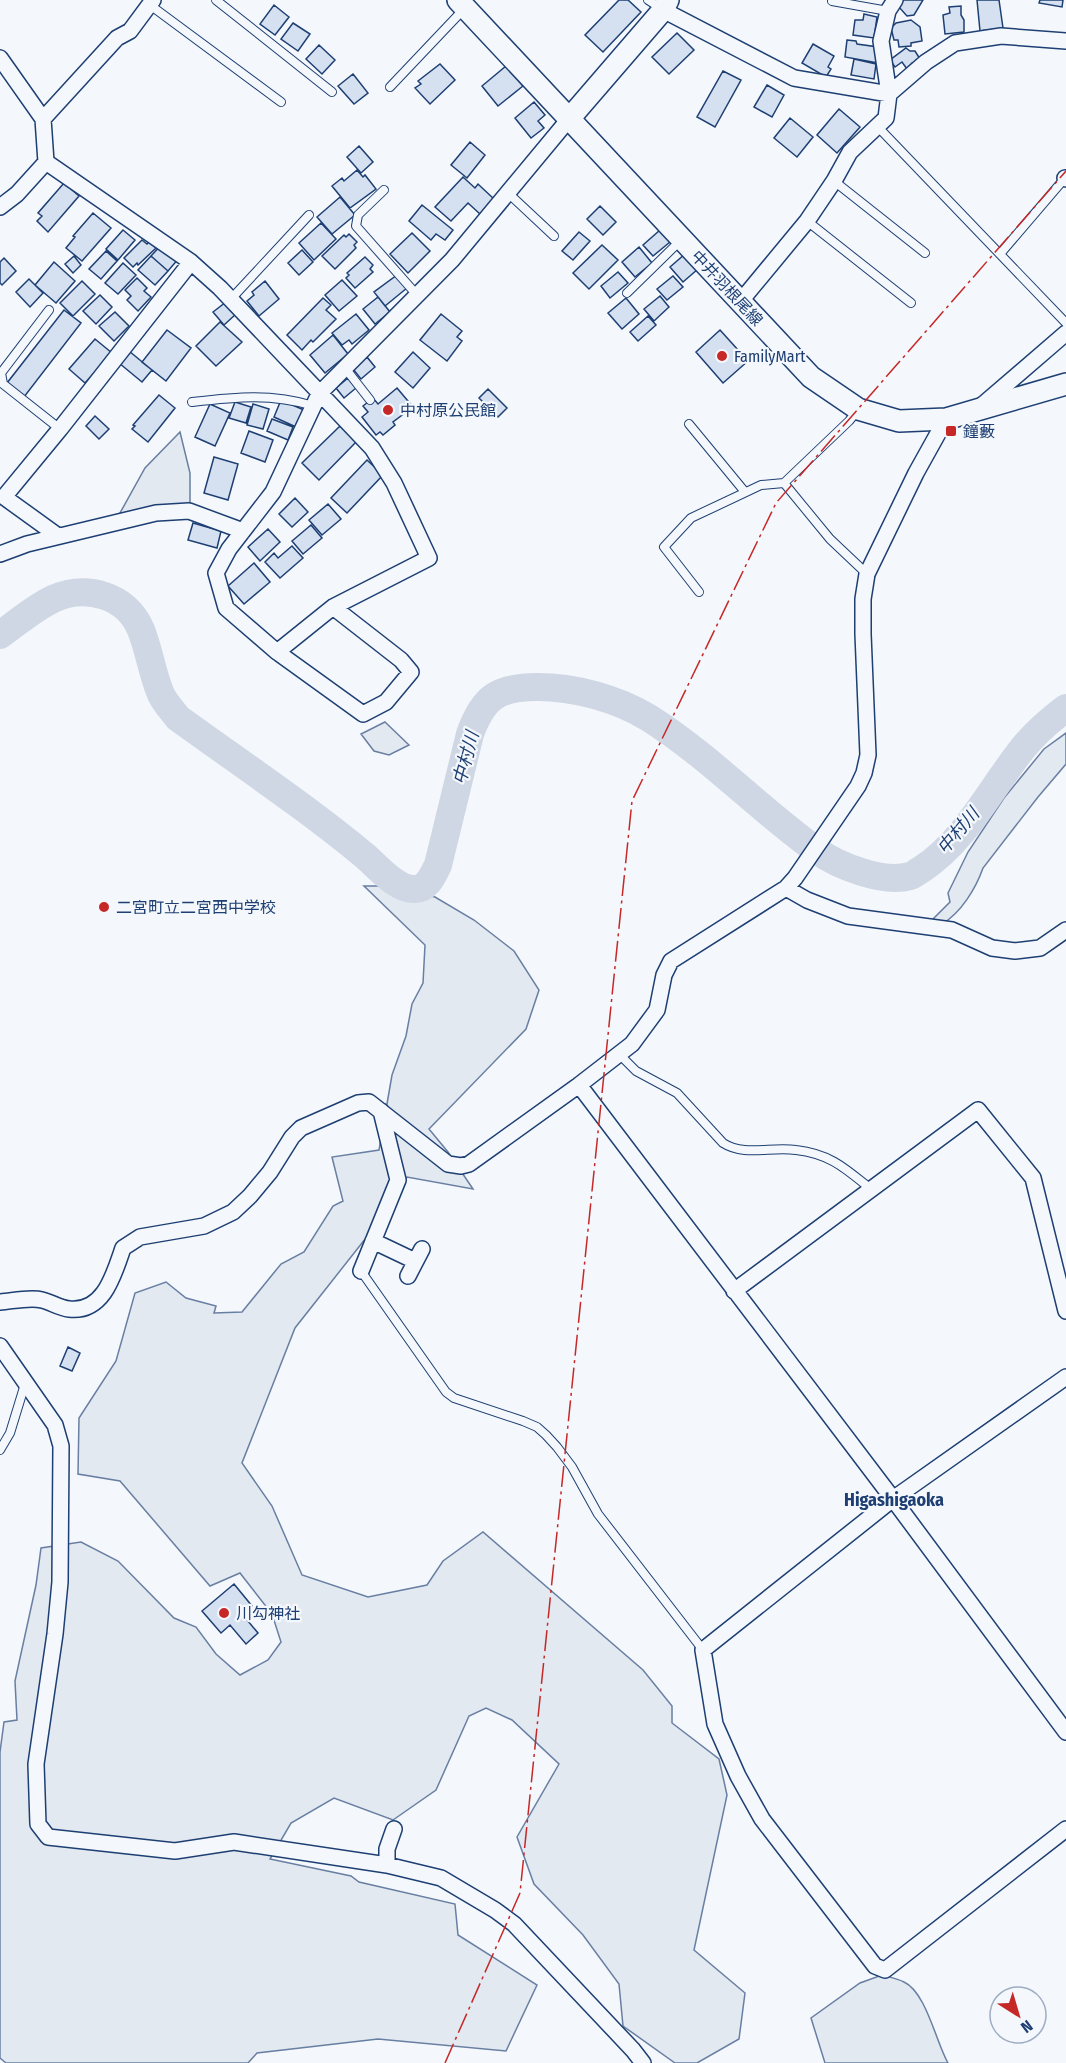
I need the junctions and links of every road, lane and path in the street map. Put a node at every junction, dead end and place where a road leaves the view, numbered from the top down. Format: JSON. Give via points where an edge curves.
{"nodes":[{"id":1,"x":216,"y":0,"type":"edge"},
{"id":2,"x":832,"y":1,"type":"edge"},
{"id":3,"x":151,"y":3,"type":"edge"},
{"id":4,"x":660,"y":3,"type":"edge"},
{"id":5,"x":462,"y":4,"type":"edge"},
{"id":6,"x":891,"y":5,"type":"edge"},
{"id":7,"x":1066,"y":41,"type":"edge"},
{"id":8,"x":0,"y":58,"type":"edge"},
{"id":9,"x":390,"y":87,"type":"dead end"},
{"id":10,"x":332,"y":92,"type":"dead end"},
{"id":11,"x":889,"y":94,"type":"junction"},
{"id":12,"x":281,"y":102,"type":"dead end"},
{"id":13,"x":43,"y":118,"type":"junction"},
{"id":14,"x":569,"y":119,"type":"junction"},
{"id":15,"x":877,"y":126,"type":"junction"},
{"id":16,"x":46,"y":162,"type":"junction"},
{"id":17,"x":1065,"y":179,"type":"edge"},
{"id":18,"x":834,"y":181,"type":"junction"},
{"id":19,"x":384,"y":190,"type":"dead end"},
{"id":20,"x":507,"y":193,"type":"junction"},
{"id":21,"x":0,"y":207,"type":"edge"},
{"id":22,"x":309,"y":215,"type":"dead end"},
{"id":23,"x":807,"y":221,"type":"junction"},
{"id":24,"x":554,"y":236,"type":"dead end"},
{"id":25,"x":681,"y":239,"type":"junction"},
{"id":26,"x":925,"y":253,"type":"dead end"},
{"id":27,"x":1000,"y":254,"type":"junction"},
{"id":28,"x":191,"y":262,"type":"junction"},
{"id":29,"x":627,"y":293,"type":"dead end"},
{"id":30,"x":417,"y":295,"type":"junction"},
{"id":31,"x":231,"y":299,"type":"junction"},
{"id":32,"x":740,"y":303,"type":"junction"},
{"id":33,"x":911,"y":303,"type":"dead end"},
{"id":34,"x":49,"y":310,"type":"dead end"},
{"id":35,"x":1066,"y":322,"type":"edge"},
{"id":36,"x":1066,"y":333,"type":"edge"},
{"id":37,"x":345,"y":368,"type":"junction"},
{"id":38,"x":1066,"y":384,"type":"edge"},
{"id":39,"x":317,"y":400,"type":"junction"},
{"id":40,"x":370,"y":400,"type":"dead end"},
{"id":41,"x":192,"y":402,"type":"dead end"},
{"id":42,"x":858,"y":410,"type":"junction"},
{"id":43,"x":977,"y":410,"type":"junction"},
{"id":44,"x":946,"y":419,"type":"junction"},
{"id":45,"x":689,"y":424,"type":"dead end"},
{"id":46,"x":60,"y":429,"type":"junction"},
{"id":47,"x":784,"y":483,"type":"junction"},
{"id":48,"x":745,"y":492,"type":"junction"},
{"id":49,"x":2,"y":498,"type":"edge"},
{"id":50,"x":243,"y":531,"type":"junction"},
{"id":51,"x":58,"y":536,"type":"junction"},
{"id":52,"x":0,"y":554,"type":"edge"},
{"id":53,"x":867,"y":574,"type":"junction"},
{"id":54,"x":699,"y":592,"type":"dead end"},
{"id":55,"x":333,"y":607,"type":"junction"},
{"id":56,"x":277,"y":652,"type":"junction"},
{"id":57,"x":791,"y":883,"type":"junction"},
{"id":58,"x":1066,"y":930,"type":"edge"},
{"id":59,"x":619,"y":1054,"type":"junction"},
{"id":60,"x":579,"y":1085,"type":"junction"},
{"id":61,"x":381,"y":1111,"type":"junction"},
{"id":62,"x":872,"y":1190,"type":"junction"},
{"id":63,"x":373,"y":1241,"type":"junction"},
{"id":64,"x":361,"y":1271,"type":"joint"},
{"id":65,"x":408,"y":1276,"type":"dead end"},
{"id":66,"x":734,"y":1291,"type":"junction"},
{"id":67,"x":0,"y":1302,"type":"edge"},
{"id":68,"x":1066,"y":1311,"type":"edge"},
{"id":69,"x":0,"y":1346,"type":"edge"},
{"id":70,"x":1066,"y":1377,"type":"edge"},
{"id":71,"x":26,"y":1382,"type":"junction"},
{"id":72,"x":0,"y":1450,"type":"edge"},
{"id":73,"x":893,"y":1499,"type":"junction"},
{"id":74,"x":703,"y":1650,"type":"junction"},
{"id":75,"x":1066,"y":1732,"type":"edge"},
{"id":76,"x":394,"y":1829,"type":"dead end"},
{"id":77,"x":1066,"y":1829,"type":"edge"},
{"id":78,"x":387,"y":1865,"type":"junction"},
{"id":79,"x":643,"y":2063,"type":"edge"}],
"edges":[{"from":1,"to":10,"type":"lane"},
{"from":2,"to":6,"type":"lane"},
{"from":3,"to":12,"type":"lane"},
{"from":3,"to":13,"type":"street","via":[[130,31],[117,38]]},
{"from":4,"to":11,"type":"street","via":[[794,78]]},
{"from":4,"to":14,"type":"main road"},
{"from":5,"to":9,"type":"lane"},
{"from":5,"to":14,"type":"main road","name":"中井羽根尾線"},
{"from":6,"to":11,"type":"street","via":[[881,41]]},
{"from":7,"to":11,"type":"street","via":[[1001,36],[955,43]]},
{"from":8,"to":13,"type":"street"},
{"from":11,"to":15,"type":"street","via":[[886,118]]},
{"from":13,"to":16,"type":"street"},
{"from":14,"to":20,"type":"street"},
{"from":14,"to":25,"type":"main road","name":"中井羽根尾線"},
{"from":15,"to":18,"type":"street","via":[[850,152]]},
{"from":15,"to":27,"type":"lane"},
{"from":16,"to":21,"type":"street"},
{"from":16,"to":28,"type":"street"},
{"from":17,"to":27,"type":"lane"},
{"from":18,"to":23,"type":"street"},
{"from":18,"to":26,"type":"lane"},
{"from":19,"to":30,"type":"lane","via":[[358,215],[356,226]]},
{"from":20,"to":24,"type":"lane"},
{"from":20,"to":30,"type":"street","via":[[452,260]]},
{"from":22,"to":31,"type":"lane"},
{"from":23,"to":32,"type":"street"},
{"from":23,"to":33,"type":"lane"},
{"from":25,"to":29,"type":"lane"},
{"from":25,"to":32,"type":"main road","name":"中井羽根尾線"},
{"from":27,"to":35,"type":"lane"},
{"from":28,"to":31,"type":"street"},
{"from":28,"to":46,"type":"street"},
{"from":30,"to":37,"type":"street"},
{"from":31,"to":39,"type":"street"},
{"from":32,"to":42,"type":"main road","name":"中井羽根尾線","via":[[811,377]]},
{"from":34,"to":46,"type":"lane","via":[[1,373],[1,379]]},
{"from":36,"to":43,"type":"street"},
{"from":37,"to":39,"type":"street"},
{"from":37,"to":40,"type":"lane"},
{"from":38,"to":43,"type":"main road","name":"中井羽根尾線"},
{"from":39,"to":41,"type":"lane","via":[[266,396]]},
{"from":39,"to":50,"type":"street","via":[[273,492]]},
{"from":39,"to":55,"type":"street","via":[[372,448],[394,483],[429,558]]},
{"from":42,"to":44,"type":"main road","name":"中井羽根尾線","via":[[899,421]]},
{"from":42,"to":47,"type":"lane"},
{"from":43,"to":44,"type":"main road","name":"中井羽根尾線"},
{"from":44,"to":53,"type":"street"},
{"from":45,"to":48,"type":"lane"},
{"from":46,"to":49,"type":"street"},
{"from":47,"to":48,"type":"lane","via":[[761,485]]},
{"from":47,"to":53,"type":"lane","via":[[830,539]]},
{"from":48,"to":54,"type":"lane","via":[[691,518],[664,547]]},
{"from":49,"to":51,"type":"street"},
{"from":50,"to":51,"type":"street","via":[[189,511],[156,513]]},
{"from":50,"to":56,"type":"street","via":[[216,573],[226,608]]},
{"from":51,"to":52,"type":"street"},
{"from":53,"to":57,"type":"street","via":[[863,634],[868,755],[864,773]]},
{"from":55,"to":56,"type":"street"},
{"from":55,"to":56,"type":"street","via":[[411,672],[386,702],[363,714]]},
{"from":57,"to":58,"type":"street","via":[[807,900],[848,916],[952,930],[992,948],[1040,948]]},
{"from":57,"to":59,"type":"street","via":[[671,961],[657,1010],[632,1044]]},
{"from":59,"to":60,"type":"street"},
{"from":59,"to":62,"type":"lane","via":[[636,1071],[677,1093],[732,1149],[795,1149],[838,1162]]},
{"from":60,"to":61,"type":"street","via":[[489,1151],[461,1166],[448,1164]]},
{"from":60,"to":66,"type":"street"},
{"from":61,"to":63,"type":"street","via":[[398,1180]]},
{"from":61,"to":67,"type":"street","via":[[369,1102],[358,1103],[301,1128],[250,1197],[233,1212],[204,1226],[140,1237],[127,1244],[105,1293],[88,1305],[71,1309],[40,1299]]},
{"from":62,"to":66,"type":"street"},
{"from":62,"to":68,"type":"street","via":[[978,1110],[1033,1178]]},
{"from":63,"to":64,"type":"street"},
{"from":63,"to":65,"type":"street","via":[[419,1255]]},
{"from":64,"to":74,"type":"lane","via":[[446,1392],[537,1427],[557,1447],[598,1514]]},
{"from":66,"to":73,"type":"street"},
{"from":69,"to":71,"type":"street"},
{"from":70,"to":73,"type":"street"},
{"from":71,"to":72,"type":"lane","via":[[10,1433]]},
{"from":71,"to":78,"type":"street","via":[[55,1425],[61,1446],[60,1582],[36,1764],[38,1824],[48,1837],[175,1851],[234,1842]]},
{"from":73,"to":74,"type":"street"},
{"from":73,"to":75,"type":"street"},
{"from":74,"to":77,"type":"street","via":[[715,1724],[738,1776],[762,1818],[875,1966],[885,1970]]},
{"from":76,"to":78,"type":"street","via":[[387,1849]]},
{"from":78,"to":79,"type":"street","via":[[441,1878],[514,1924]]}]}
